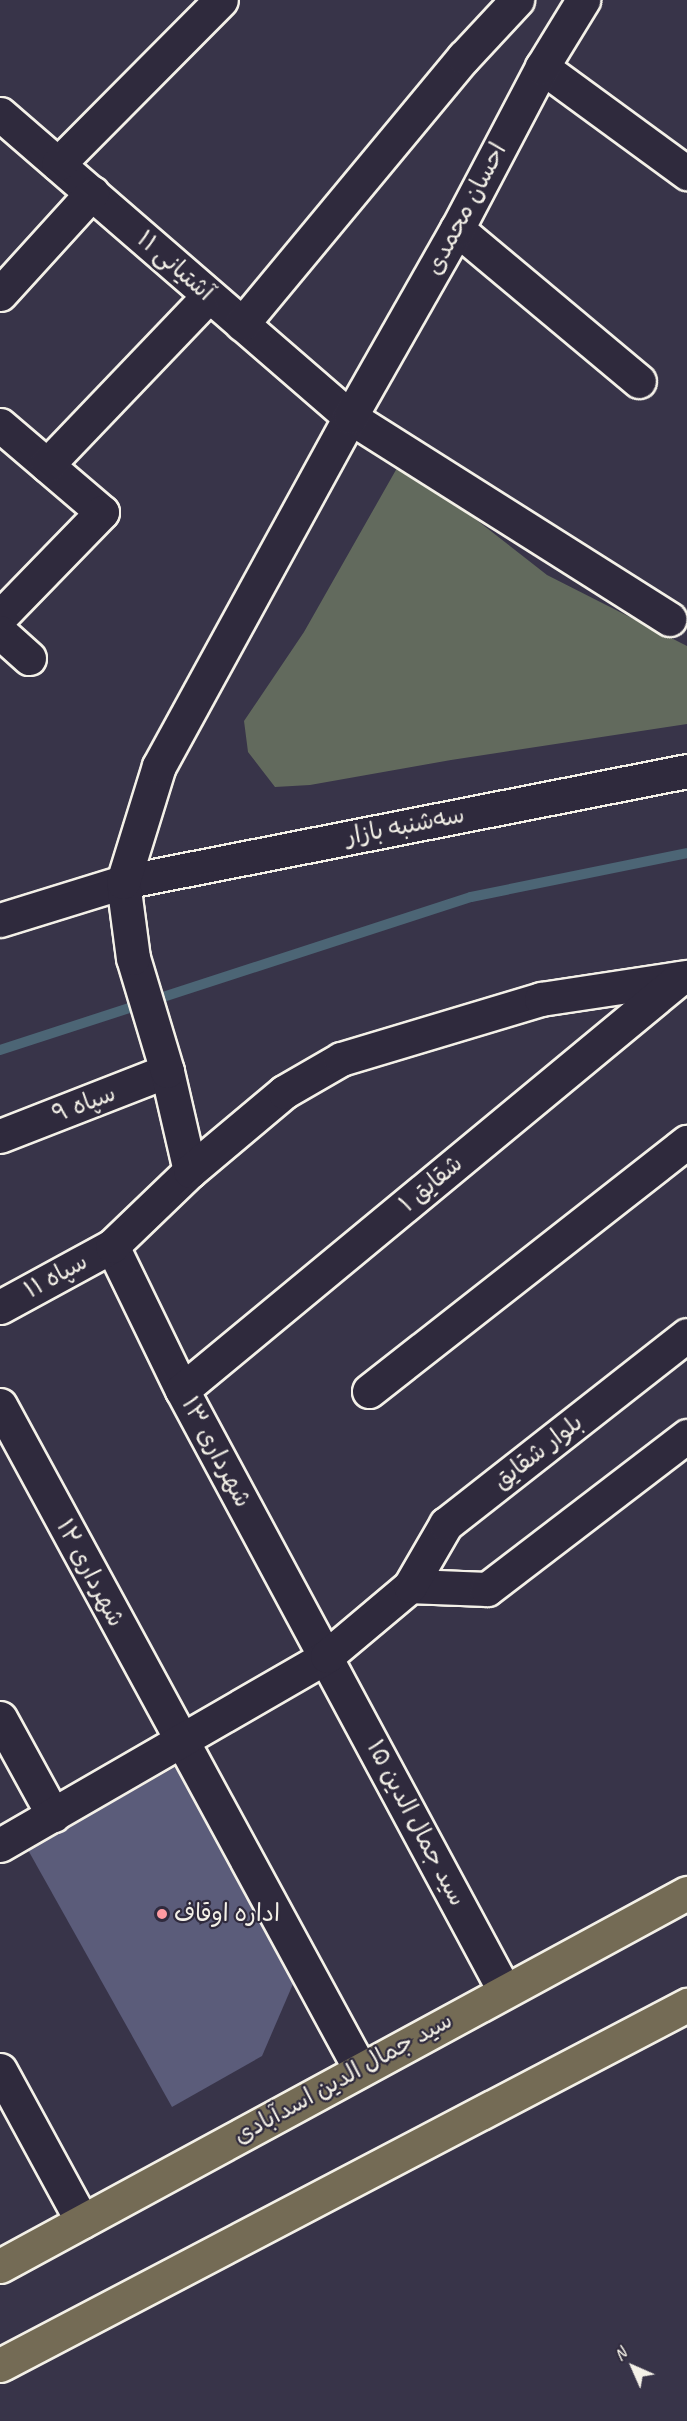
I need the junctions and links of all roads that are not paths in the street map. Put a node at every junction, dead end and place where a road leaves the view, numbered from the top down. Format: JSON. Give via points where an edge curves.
{"nodes":[{"id":1,"x":221,"y":0,"type":"edge"},
{"id":2,"x":517,"y":0,"type":"edge"},
{"id":3,"x":583,"y":0,"type":"edge"},
{"id":4,"x":542,"y":67,"type":"junction"},
{"id":5,"x":0,"y":114,"type":"edge"},
{"id":6,"x":58,"y":164,"type":"junction"},
{"id":7,"x":687,"y":173,"type":"edge"},
{"id":8,"x":92,"y":193,"type":"junction"},
{"id":9,"x":457,"y":229,"type":"junction"},
{"id":10,"x":0,"y":294,"type":"edge"},
{"id":11,"x":200,"y":305,"type":"dead end"},
{"id":12,"x":242,"y":324,"type":"junction"},
{"id":13,"x":639,"y":381,"type":"dead end"},
{"id":14,"x":350,"y":417,"type":"junction"},
{"id":15,"x":0,"y":425,"type":"edge"},
{"id":16,"x":47,"y":465,"type":"junction"},
{"id":17,"x":0,"y":617,"type":"edge"},
{"id":18,"x":669,"y":619,"type":"dead end"},
{"id":19,"x":0,"y":632,"type":"edge"},
{"id":20,"x":29,"y":658,"type":"dead end"},
{"id":21,"x":687,"y":771,"type":"edge"},
{"id":22,"x":123,"y":882,"type":"junction"},
{"id":23,"x":0,"y":920,"type":"edge"},
{"id":24,"x":683,"y":978,"type":"edge"},
{"id":25,"x":164,"y":1062,"type":"junction"},
{"id":26,"x":0,"y":1136,"type":"edge"},
{"id":27,"x":687,"y":1142,"type":"edge"},
{"id":28,"x":190,"y":1171,"type":"junction"},
{"id":29,"x":112,"y":1246,"type":"junction"},
{"id":30,"x":0,"y":1307,"type":"edge"},
{"id":31,"x":687,"y":1335,"type":"edge"},
{"id":32,"x":182,"y":1390,"type":"junction"},
{"id":33,"x":369,"y":1391,"type":"dead end"},
{"id":34,"x":0,"y":1405,"type":"edge"},
{"id":35,"x":687,"y":1436,"type":"edge"},
{"id":36,"x":410,"y":1586,"type":"junction"},
{"id":37,"x":327,"y":1656,"type":"junction"},
{"id":38,"x":0,"y":1718,"type":"edge"},
{"id":39,"x":181,"y":1741,"type":"junction"},
{"id":40,"x":53,"y":1815,"type":"junction"},
{"id":41,"x":0,"y":1845,"type":"edge"},
{"id":42,"x":687,"y":1893,"type":"edge"},
{"id":43,"x":504,"y":1990,"type":"junction"},
{"id":44,"x":687,"y":2005,"type":"edge"},
{"id":45,"x":360,"y":2069,"type":"junction"},
{"id":46,"x":0,"y":2070,"type":"edge"},
{"id":47,"x":82,"y":2221,"type":"junction"},
{"id":48,"x":0,"y":2266,"type":"edge"},
{"id":49,"x":0,"y":2365,"type":"edge"}],
"edges":[{"from":1,"to":6,"type":"street"},
{"from":2,"to":12,"type":"street","via":[[464,57]]},
{"from":3,"to":4,"type":"street","name":"احسان محمدی"},
{"from":4,"to":7,"type":"street"},
{"from":4,"to":9,"type":"street","name":"احسان محمدی"},
{"from":5,"to":6,"type":"street","name":"آشتیانی ۱۱"},
{"from":6,"to":8,"type":"street","name":"آشتیانی ۱۱"},
{"from":8,"to":10,"type":"street"},
{"from":8,"to":12,"type":"street","name":"آشتیانی ۱۱"},
{"from":9,"to":13,"type":"street"},
{"from":9,"to":14,"type":"street","name":"احسان محمدی"},
{"from":11,"to":16,"type":"street"},
{"from":12,"to":14,"type":"street","name":"آشتیانی ۱۱"},
{"from":14,"to":18,"type":"street","name":"آشتیانی ۱۱"},
{"from":14,"to":22,"type":"street","name":"احسان محمدی","via":[[159,766]]},
{"from":15,"to":16,"type":"street"},
{"from":16,"to":17,"type":"street","via":[[102,512]]},
{"from":19,"to":20,"type":"street"},
{"from":21,"to":22,"type":"street","name":"سه‌شنبه بازار"},
{"from":22,"to":23,"type":"street","name":"سه‌شنبه بازار"},
{"from":22,"to":25,"type":"street","via":[[133,958]]},
{"from":24,"to":28,"type":"street","name":"سپاه ۱۱","via":[[541,999],[341,1059],[284,1092]]},
{"from":24,"to":32,"type":"street","name":"شقایق ۱"},
{"from":25,"to":26,"type":"street","name":"سپاه ۹"},
{"from":25,"to":28,"type":"street"},
{"from":27,"to":33,"type":"street"},
{"from":28,"to":29,"type":"street","name":"سپاه ۱۱"},
{"from":29,"to":30,"type":"street","name":"سپاه ۱۱"},
{"from":29,"to":32,"type":"street","name":"شهرداری ۱۳"},
{"from":31,"to":36,"type":"street","name":"بلوار شقایق","via":[[446,1524]]},
{"from":32,"to":37,"type":"street","name":"شهرداری ۱۳"},
{"from":34,"to":39,"type":"street","name":"شهرداری ۱۲"},
{"from":35,"to":36,"type":"street","via":[[487,1589]]},
{"from":36,"to":37,"type":"street","name":"بلوار شقایق"},
{"from":37,"to":39,"type":"street","name":"بلوار شقایق"},
{"from":37,"to":43,"type":"street","name":"سید جمال الدین ۱۵"},
{"from":38,"to":40,"type":"street"},
{"from":39,"to":40,"type":"street","name":"بلوار شقایق"},
{"from":39,"to":45,"type":"street","name":"شهرداری ۱۲"},
{"from":40,"to":41,"type":"street","name":"بلوار شقایق"},
{"from":42,"to":43,"type":"main road","name":"سید جمال الدین اسدآبادی"},
{"from":43,"to":45,"type":"main road","name":"سید جمال الدین اسدآبادی"},
{"from":44,"to":49,"type":"main road"},
{"from":45,"to":47,"type":"main road","name":"سید جمال الدین اسدآبادی"},
{"from":46,"to":47,"type":"street"},
{"from":47,"to":48,"type":"main road","name":"سید جمال الدین اسدآبادی"}]}
